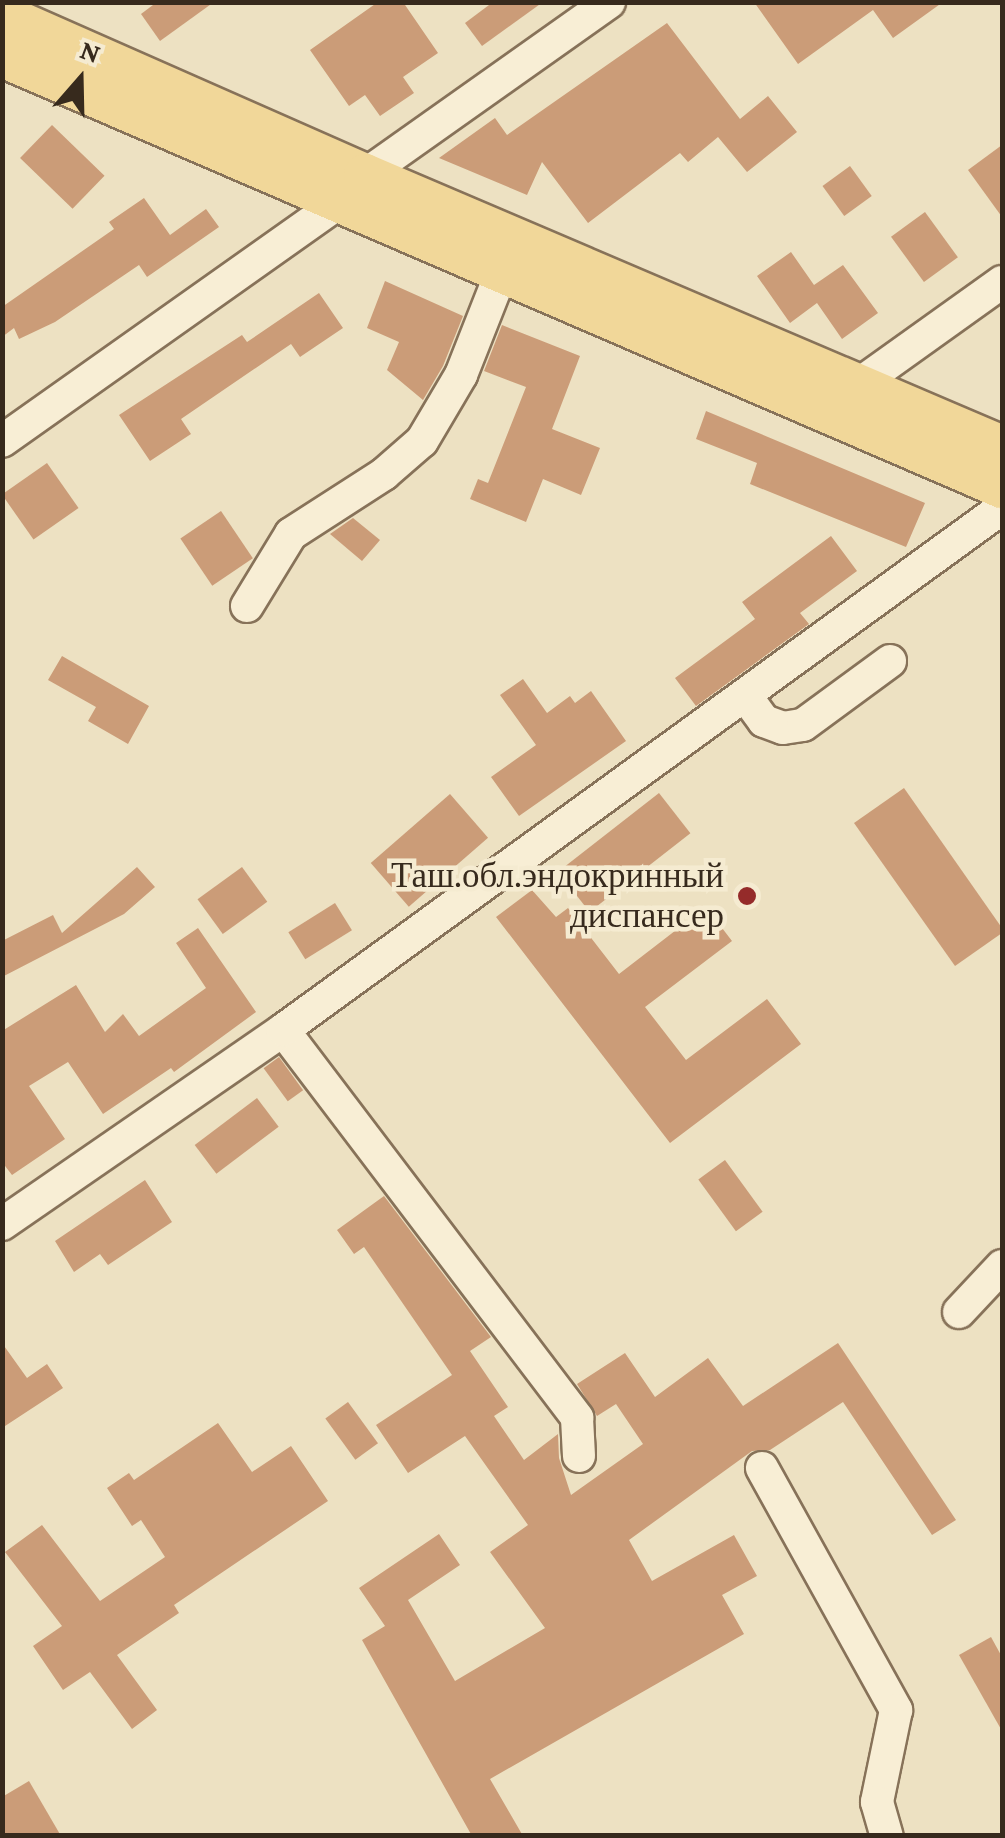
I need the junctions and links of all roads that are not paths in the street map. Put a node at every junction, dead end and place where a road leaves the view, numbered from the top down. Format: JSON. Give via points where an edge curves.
{"nodes":[{"id":1,"x":609,"y":2,"type":"edge"},
{"id":2,"x":2,"y":15,"type":"edge"},
{"id":3,"x":2,"y":56,"type":"edge"},
{"id":4,"x":353,"y":188,"type":"junction"},
{"id":5,"x":502,"y":270,"type":"junction"},
{"id":6,"x":1002,"y":282,"type":"edge"},
{"id":7,"x":858,"y":385,"type":"junction"},
{"id":8,"x":2,"y":441,"type":"edge"},
{"id":9,"x":1002,"y":447,"type":"edge"},
{"id":10,"x":1002,"y":487,"type":"edge"},
{"id":11,"x":1002,"y":508,"type":"edge"},
{"id":12,"x":246,"y":606,"type":"dead end"},
{"id":13,"x":890,"y":661,"type":"dead end"},
{"id":14,"x":745,"y":695,"type":"junction"},
{"id":15,"x":283,"y":1030,"type":"junction"},
{"id":16,"x":2,"y":1224,"type":"edge"},
{"id":17,"x":1002,"y":1266,"type":"edge"},
{"id":18,"x":959,"y":1312,"type":"dead end"},
{"id":19,"x":579,"y":1456,"type":"dead end"},
{"id":20,"x":762,"y":1468,"type":"dead end"},
{"id":21,"x":887,"y":1836,"type":"edge"}],
"edges":[{"from":1,"to":4,"type":"street"},
{"from":2,"to":4,"type":"main road"},
{"from":3,"to":4,"type":"main road"},
{"from":4,"to":5,"type":"main road"},
{"from":4,"to":7,"type":"main road"},
{"from":4,"to":8,"type":"street"},
{"from":5,"to":10,"type":"main road"},
{"from":5,"to":12,"type":"street","via":[[461,375],[422,441],[291,534]]},
{"from":6,"to":7,"type":"street"},
{"from":7,"to":9,"type":"main road"},
{"from":11,"to":14,"type":"street"},
{"from":13,"to":14,"type":"street","via":[[804,726],[764,721]]},
{"from":14,"to":15,"type":"street"},
{"from":15,"to":16,"type":"street"},
{"from":15,"to":19,"type":"street","via":[[577,1418]]},
{"from":17,"to":18,"type":"street"},
{"from":20,"to":21,"type":"street","via":[[896,1710],[876,1802]]}]}
